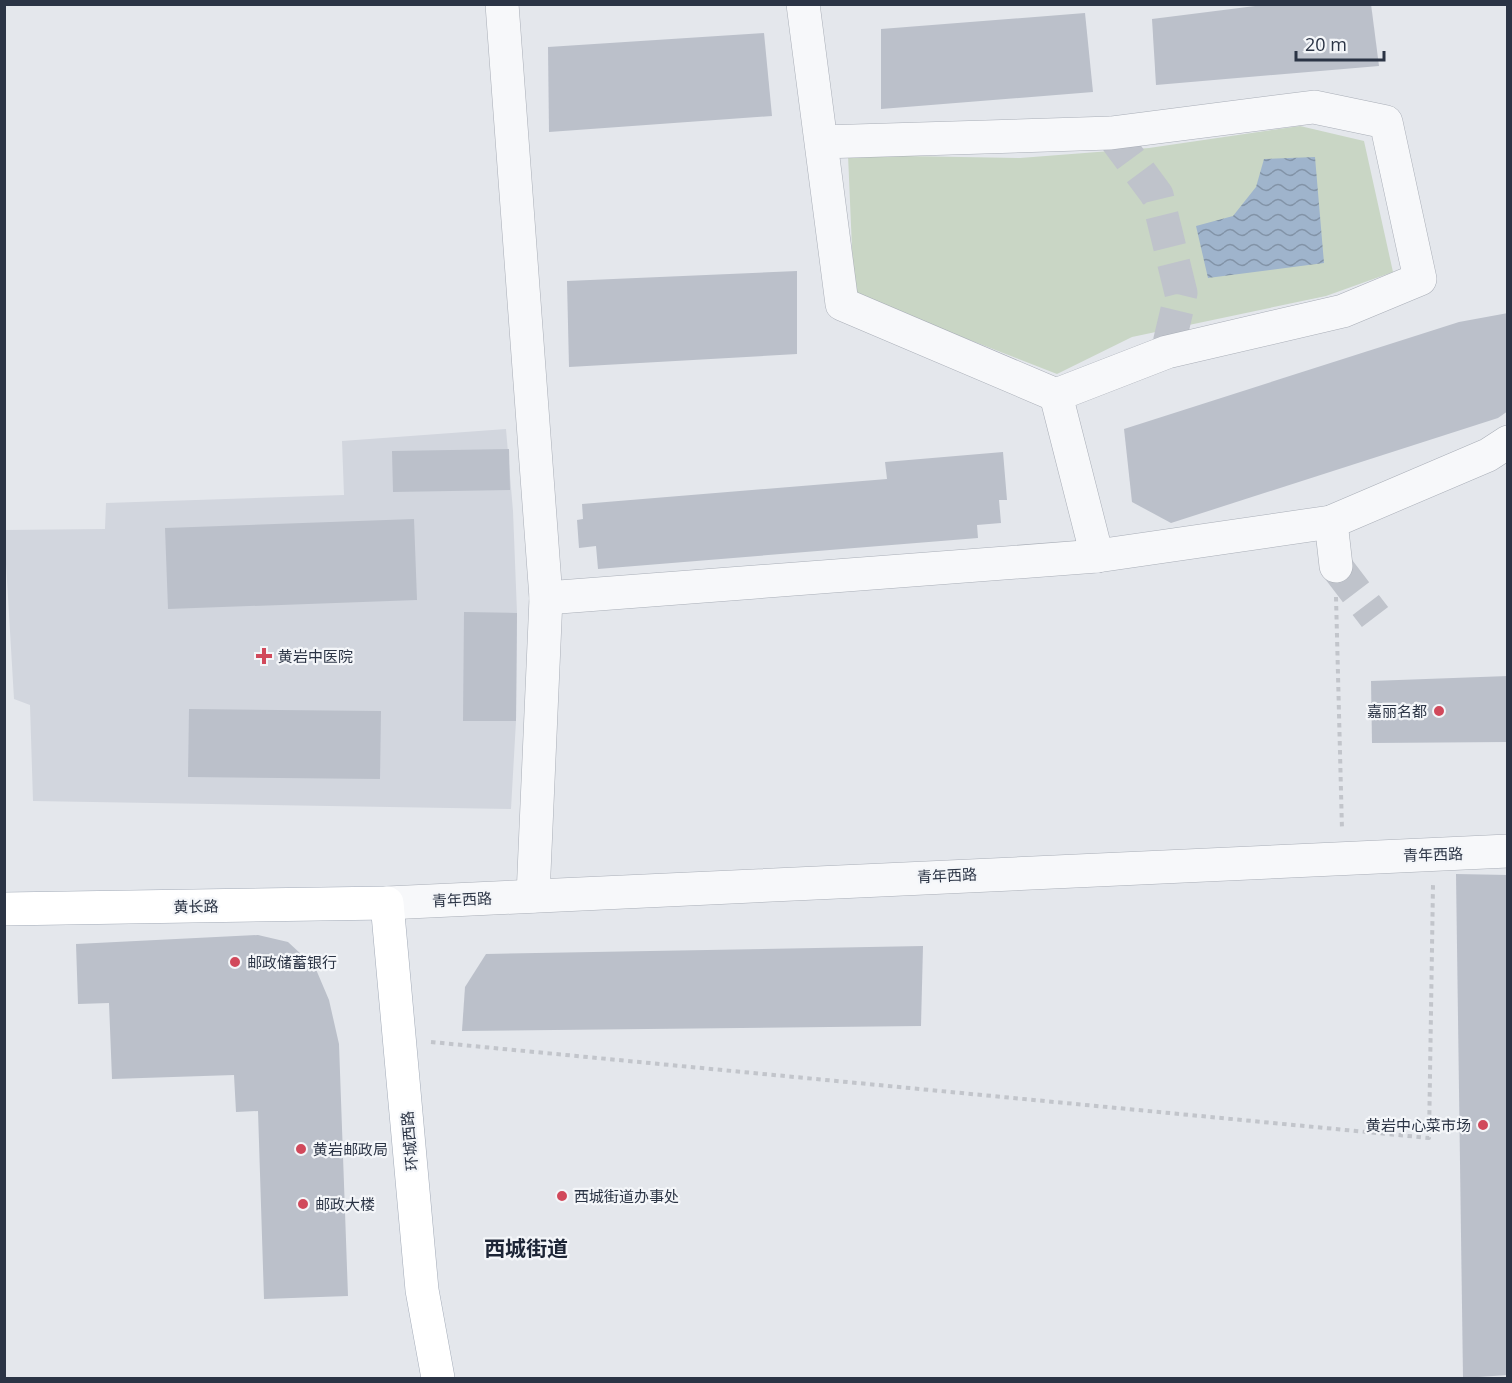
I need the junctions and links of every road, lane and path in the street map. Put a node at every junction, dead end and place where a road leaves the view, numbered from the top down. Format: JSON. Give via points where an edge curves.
{"nodes":[{"id":1,"x":502,"y":4,"type":"edge"},
{"id":2,"x":803,"y":4,"type":"edge"},
{"id":3,"x":821,"y":142,"type":"junction"},
{"id":4,"x":1056,"y":395,"type":"junction"},
{"id":5,"x":1508,"y":442,"type":"edge"},
{"id":6,"x":1331,"y":522,"type":"junction"},
{"id":7,"x":1097,"y":556,"type":"junction"},
{"id":8,"x":1336,"y":566,"type":"joint"},
{"id":9,"x":546,"y":598,"type":"junction"},
{"id":10,"x":1508,"y":851,"type":"edge"},
{"id":11,"x":1434,"y":854,"type":"junction"},
{"id":12,"x":1342,"y":857,"type":"junction"},
{"id":13,"x":532,"y":896,"type":"junction"},
{"id":14,"x":387,"y":903,"type":"junction"},
{"id":15,"x":4,"y":909,"type":"edge"},
{"id":16,"x":399,"y":1039,"type":"junction"},
{"id":17,"x":438,"y":1378,"type":"edge"}],
"edges":[{"from":1,"to":9,"type":"street"},
{"from":2,"to":3,"type":"street"},
{"from":3,"to":4,"type":"street","via":[[842,304]]},
{"from":3,"to":4,"type":"street","via":[[1111,133],[1314,107],[1386,122],[1420,279],[1343,311],[1167,352]]},
{"from":4,"to":7,"type":"street"},
{"from":5,"to":6,"type":"street","via":[[1488,455]]},
{"from":6,"to":7,"type":"street"},
{"from":6,"to":8,"type":"street"},
{"from":7,"to":9,"type":"street"},
{"from":8,"to":12,"type":"path"},
{"from":9,"to":13,"type":"street"},
{"from":10,"to":11,"type":"street","name":"青年西路"},
{"from":11,"to":12,"type":"street","name":"青年西路"},
{"from":11,"to":16,"type":"path","via":[[1429,1138]]},
{"from":12,"to":13,"type":"street","name":"青年西路"},
{"from":13,"to":14,"type":"street","name":"青年西路"},
{"from":14,"to":15,"type":"main road","name":"黄长路"},
{"from":14,"to":16,"type":"main road","name":"环城西路"},
{"from":16,"to":17,"type":"main road","name":"环城西路","via":[[422,1290]]}]}
